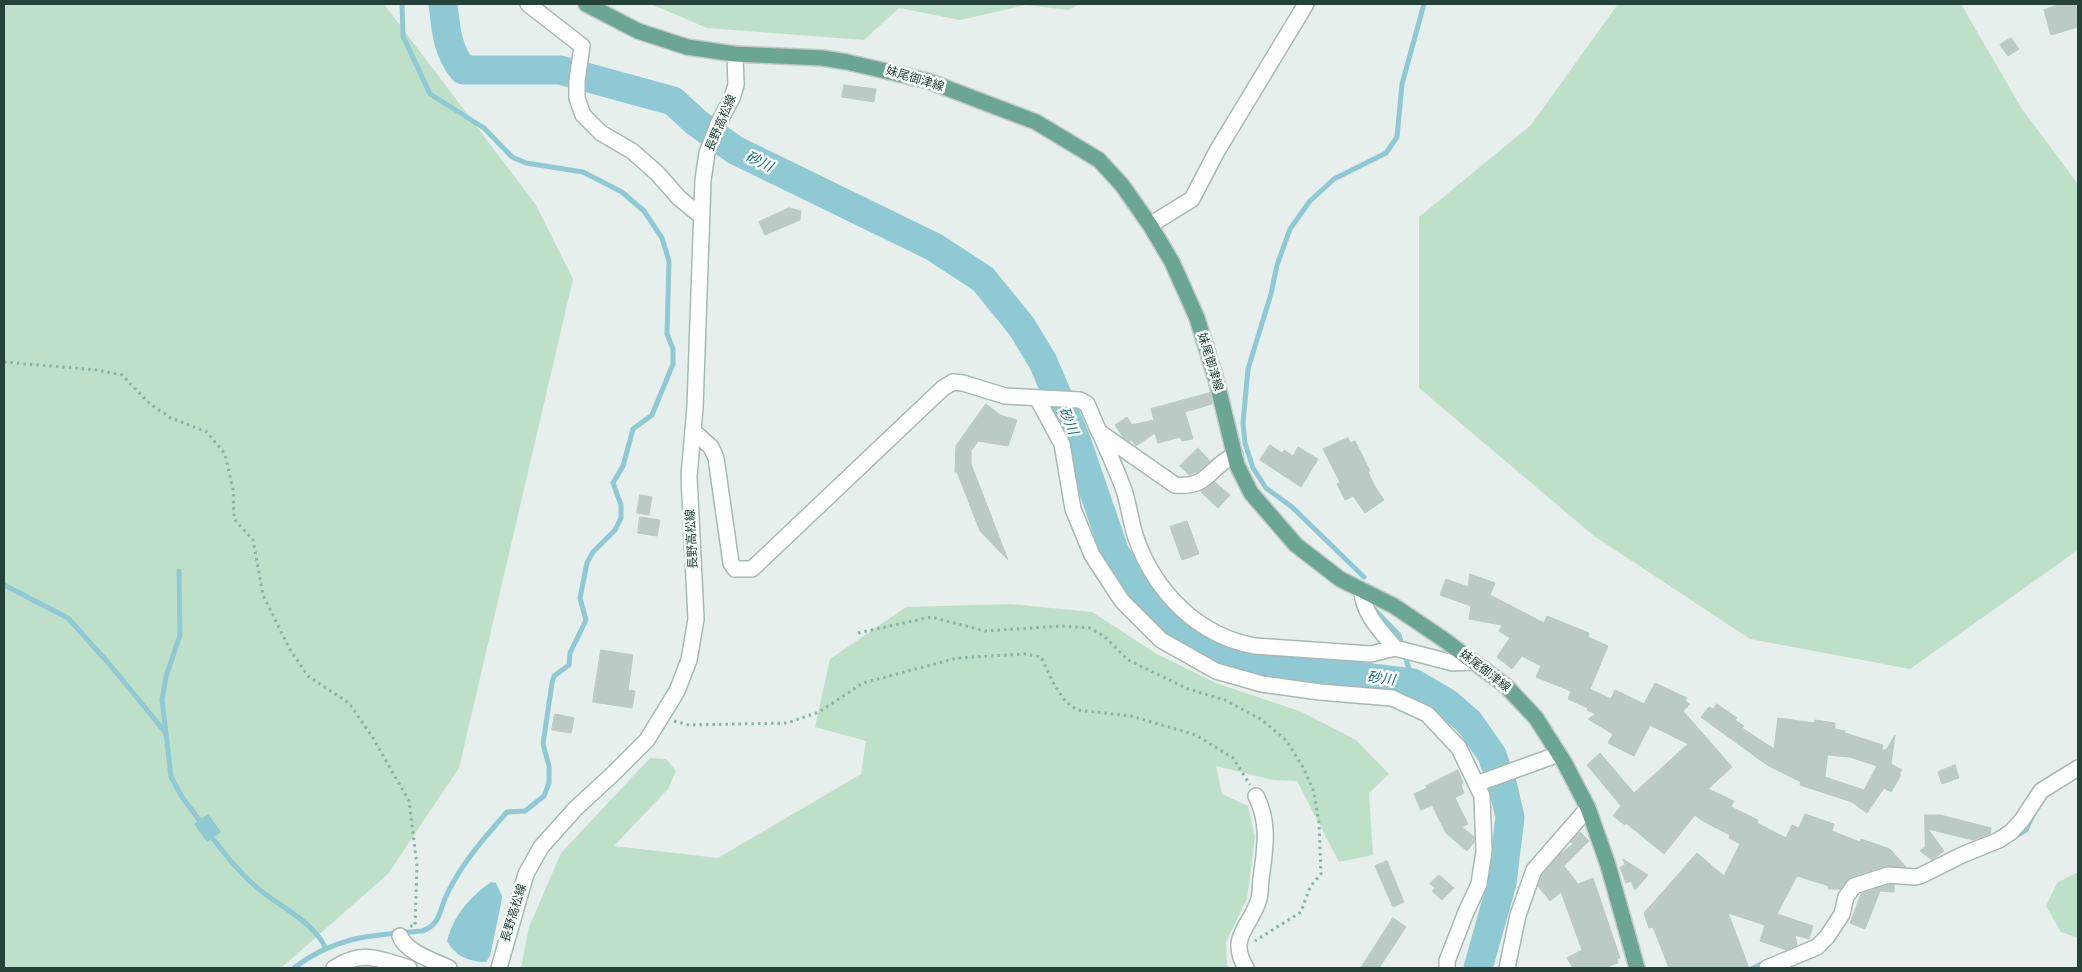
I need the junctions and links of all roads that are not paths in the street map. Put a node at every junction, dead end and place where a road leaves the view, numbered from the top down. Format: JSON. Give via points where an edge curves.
{"nodes":[{"id":1,"x":528,"y":4,"type":"edge"},
{"id":2,"x":586,"y":4,"type":"edge"},
{"id":3,"x":1306,"y":4,"type":"edge"},
{"id":4,"x":735,"y":54,"type":"junction"},
{"id":5,"x":701,"y":216,"type":"junction"},
{"id":6,"x":1150,"y":225,"type":"junction"},
{"id":7,"x":1037,"y":398,"type":"junction"},
{"id":8,"x":693,"y":431,"type":"junction"},
{"id":9,"x":1100,"y":432,"type":"junction"},
{"id":10,"x":1235,"y":454,"type":"junction"},
{"id":11,"x":1362,"y":591,"type":"junction"},
{"id":12,"x":1395,"y":648,"type":"junction"},
{"id":13,"x":1473,"y":662,"type":"junction"},
{"id":14,"x":1559,"y":754,"type":"junction"},
{"id":15,"x":2078,"y":768,"type":"edge"},
{"id":16,"x":1476,"y":784,"type":"junction"},
{"id":17,"x":1256,"y":796,"type":"road end"},
{"id":18,"x":1588,"y":808,"type":"junction"},
{"id":19,"x":403,"y":931,"type":"road end"},
{"id":20,"x":1244,"y":966,"type":"edge"},
{"id":21,"x":334,"y":968,"type":"edge"},
{"id":22,"x":409,"y":968,"type":"edge"},
{"id":23,"x":449,"y":968,"type":"edge"},
{"id":24,"x":499,"y":968,"type":"edge"},
{"id":25,"x":1447,"y":968,"type":"edge"},
{"id":26,"x":1506,"y":968,"type":"edge"},
{"id":27,"x":1637,"y":968,"type":"edge"},
{"id":28,"x":1767,"y":968,"type":"edge"}],
"edges":[{"from":1,"to":5,"type":"street","via":[[582,46],[577,98],[591,124],[658,173],[679,198]]},
{"from":2,"to":4,"type":"main road","name":"妹尾御津線","via":[[638,31],[666,41]]},
{"from":3,"to":6,"type":"street","via":[[1217,151],[1192,199]]},
{"from":4,"to":5,"type":"street","name":"長野高松線","via":[[736,85],[708,152]]},
{"from":4,"to":6,"type":"main road","name":"妹尾御津線","via":[[822,58],[873,67],[928,81],[1036,122],[1100,160],[1122,184]]},
{"from":5,"to":8,"type":"street","name":"長野高松線"},
{"from":6,"to":10,"type":"main road","name":"妹尾御津線","via":[[1172,262],[1197,318],[1218,383]]},
{"from":7,"to":8,"type":"street","via":[[1006,396],[953,382],[752,569],[744,570],[735,569],[731,563],[716,458],[711,447]]},
{"from":7,"to":9,"type":"street","via":[[1080,400],[1087,404]]},
{"from":7,"to":16,"type":"street","via":[[1062,444],[1073,509],[1092,555],[1122,601],[1160,640],[1216,671],[1262,684],[1392,698],[1410,706],[1427,714],[1459,748]]},
{"from":8,"to":24,"type":"street","name":"長野高松線","via":[[689,476],[696,619],[689,660],[677,691],[647,740],[576,808],[541,847],[526,874]]},
{"from":9,"to":10,"type":"street","via":[[1175,485],[1196,485],[1221,461]]},
{"from":9,"to":12,"type":"street","via":[[1124,491],[1136,538],[1149,569],[1165,594],[1183,611],[1214,632],[1238,643],[1371,654]]},
{"from":10,"to":11,"type":"main road","name":"妹尾御津線","via":[[1251,493],[1296,545],[1340,580]]},
{"from":11,"to":12,"type":"street","via":[[1374,623]]},
{"from":11,"to":13,"type":"main road","name":"妹尾御津線","via":[[1394,606]]},
{"from":12,"to":13,"type":"street","via":[[1453,663]]},
{"from":13,"to":14,"type":"main road","name":"妹尾御津線","via":[[1506,686],[1536,718]]},
{"from":14,"to":16,"type":"street"},
{"from":14,"to":18,"type":"main road","name":"妹尾御津線"},
{"from":15,"to":28,"type":"street","via":[[2041,791],[2022,820],[1998,840],[1914,878],[1888,875],[1854,886],[1846,897],[1842,914],[1818,947]]},
{"from":16,"to":25,"type":"street","via":[[1482,796],[1484,851],[1479,884]]},
{"from":17,"to":20,"type":"street","via":[[1263,810],[1266,842],[1258,901],[1237,946]]},
{"from":18,"to":26,"type":"street","via":[[1534,870],[1518,915]]},
{"from":18,"to":27,"type":"main road","name":"妹尾御津線"},
{"from":19,"to":23,"type":"street","via":[[402,940],[409,948]]},
{"from":21,"to":22,"type":"street","via":[[349,959],[370,956]]}]}
